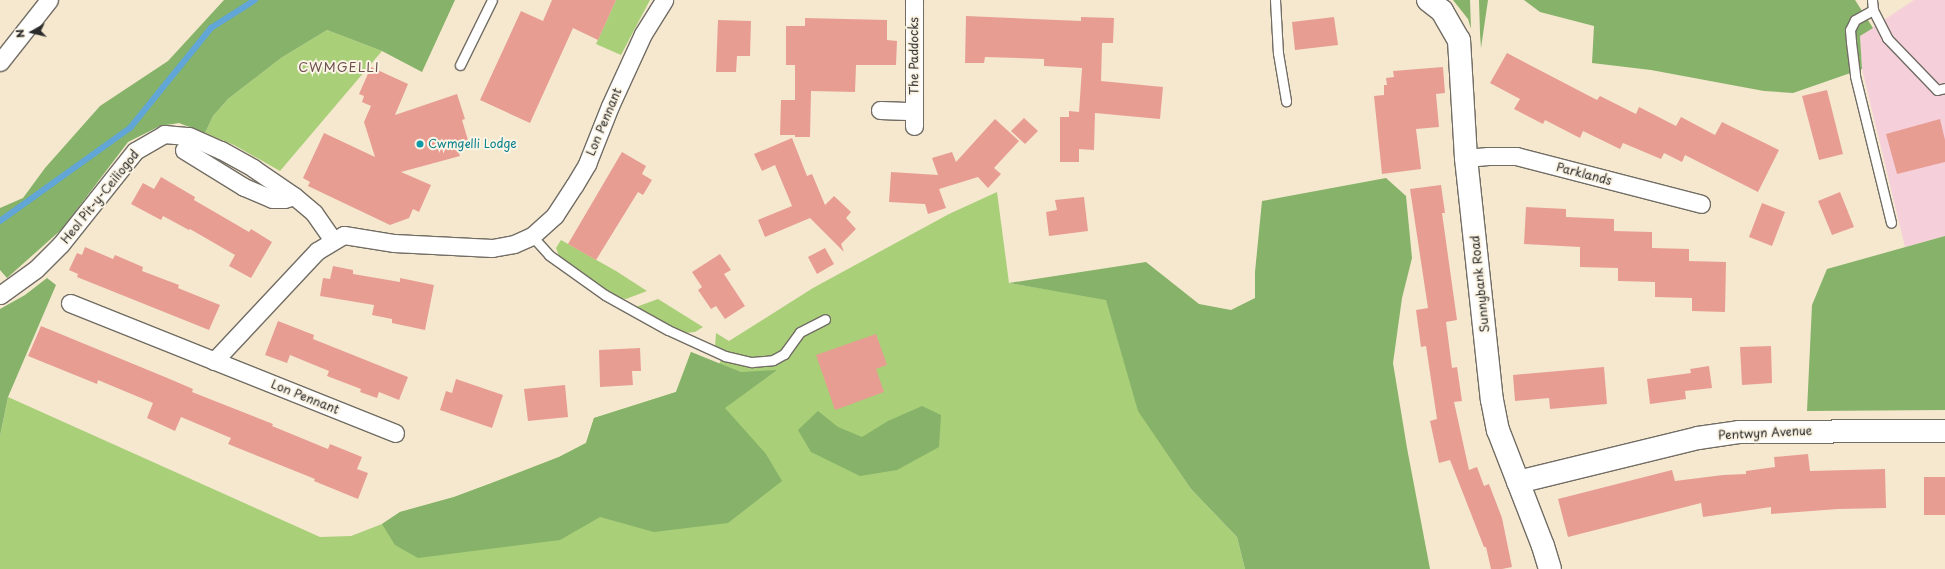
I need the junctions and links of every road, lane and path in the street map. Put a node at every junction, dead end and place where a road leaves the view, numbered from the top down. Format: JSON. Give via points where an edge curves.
{"nodes":[{"id":1,"x":49,"y":0,"type":"edge"},
{"id":2,"x":492,"y":0,"type":"edge"},
{"id":3,"x":664,"y":0,"type":"edge"},
{"id":4,"x":914,"y":0,"type":"edge"},
{"id":5,"x":1275,"y":0,"type":"edge"},
{"id":6,"x":1428,"y":0,"type":"edge"},
{"id":7,"x":1872,"y":0,"type":"edge"},
{"id":8,"x":1873,"y":10,"type":"junction"},
{"id":9,"x":0,"y":62,"type":"edge"},
{"id":10,"x":460,"y":65,"type":"dead end"},
{"id":11,"x":1945,"y":88,"type":"edge"},
{"id":12,"x":1286,"y":101,"type":"dead end"},
{"id":13,"x":880,"y":110,"type":"dead end"},
{"id":14,"x":184,"y":150,"type":"dead end"},
{"id":15,"x":1466,"y":158,"type":"junction"},
{"id":16,"x":294,"y":196,"type":"junction"},
{"id":17,"x":1701,"y":204,"type":"dead end"},
{"id":18,"x":1891,"y":223,"type":"dead end"},
{"id":19,"x":532,"y":236,"type":"junction"},
{"id":20,"x":333,"y":240,"type":"junction"},
{"id":21,"x":0,"y":295,"type":"edge"},
{"id":22,"x":70,"y":303,"type":"dead end"},
{"id":23,"x":825,"y":319,"type":"dead end"},
{"id":24,"x":214,"y":361,"type":"junction"},
{"id":25,"x":1945,"y":431,"type":"edge"},
{"id":26,"x":395,"y":432,"type":"dead end"},
{"id":27,"x":1518,"y":482,"type":"junction"},
{"id":28,"x":1550,"y":569,"type":"edge"}],
"edges":[{"from":1,"to":9,"type":"street"},
{"from":2,"to":10,"type":"lane"},
{"from":3,"to":19,"type":"street","name":"Lon Pennant","via":[[633,55],[587,164],[555,214]]},
{"from":4,"to":13,"type":"street","name":"The Paddocks","via":[[914,119]]},
{"from":5,"to":12,"type":"lane","via":[[1278,53]]},
{"from":6,"to":15,"type":"street","name":"Sunnybank Road","via":[[1442,11],[1459,40]]},
{"from":7,"to":8,"type":"lane"},
{"from":8,"to":11,"type":"lane","via":[[1887,38],[1936,90]]},
{"from":8,"to":18,"type":"lane","via":[[1855,20],[1850,30],[1851,42],[1856,76]]},
{"from":14,"to":16,"type":"street","via":[[244,186],[272,199]]},
{"from":15,"to":17,"type":"street","name":"Parklands","via":[[1516,156]]},
{"from":15,"to":27,"type":"street","name":"Sunnybank Road","via":[[1492,400],[1498,430]]},
{"from":16,"to":20,"type":"street","via":[[314,213]]},
{"from":16,"to":21,"type":"street","name":"Heol Pit-y-Ceiliogod","via":[[221,150],[189,136],[164,134],[134,151],[61,244],[36,269]]},
{"from":19,"to":20,"type":"street","name":"Lon Pennant","via":[[514,244],[492,248],[394,243],[344,235]]},
{"from":19,"to":23,"type":"lane","via":[[549,255],[605,294],[668,330],[715,352],[752,362],[774,360],[784,354],[800,332]]},
{"from":20,"to":24,"type":"street","name":"Lon Pennant","via":[[318,250]]},
{"from":22,"to":24,"type":"street","name":"Lon Pennant"},
{"from":24,"to":26,"type":"street","name":"Lon Pennant"},
{"from":25,"to":27,"type":"street","name":"Pentwyn Avenue","via":[[1739,432],[1698,438]]},
{"from":27,"to":28,"type":"street","name":"Sunnybank Road"}]}
